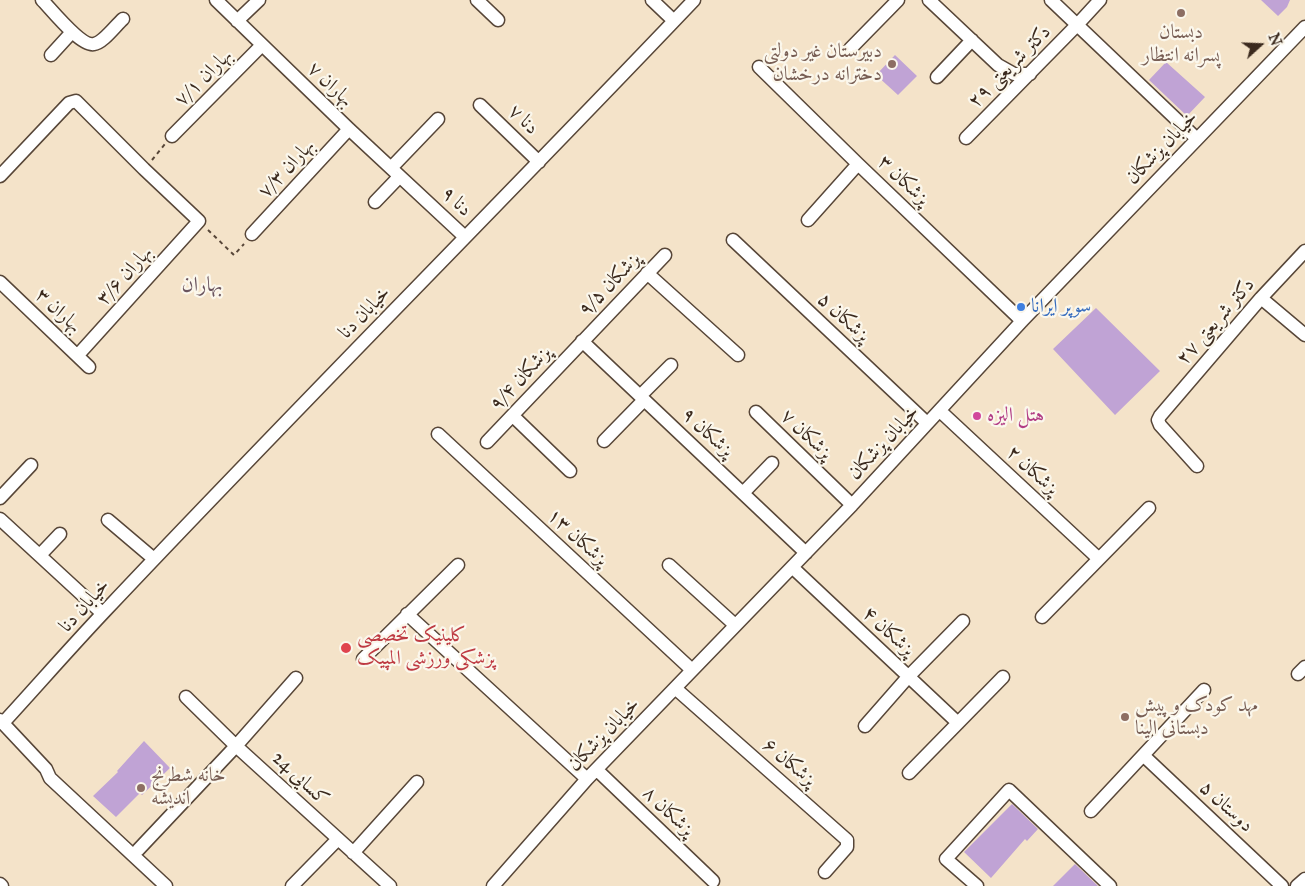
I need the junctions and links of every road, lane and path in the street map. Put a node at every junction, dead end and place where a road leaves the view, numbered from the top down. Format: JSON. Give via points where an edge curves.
{"nodes":[{"id":1,"x":42,"y":0,"type":"edge"},
{"id":2,"x":216,"y":0,"type":"edge"},
{"id":3,"x":259,"y":0,"type":"edge"},
{"id":4,"x":477,"y":0,"type":"edge"},
{"id":5,"x":652,"y":0,"type":"edge"},
{"id":6,"x":694,"y":0,"type":"edge"},
{"id":7,"x":898,"y":0,"type":"edge"},
{"id":8,"x":929,"y":0,"type":"edge"},
{"id":9,"x":1051,"y":0,"type":"edge"},
{"id":10,"x":1100,"y":0,"type":"edge"},
{"id":11,"x":123,"y":19,"type":"dead end"},
{"id":12,"x":498,"y":20,"type":"dead end"},
{"id":13,"x":237,"y":21,"type":"junction"},
{"id":14,"x":674,"y":21,"type":"junction"},
{"id":15,"x":1078,"y":26,"type":"junction"},
{"id":16,"x":1305,"y":27,"type":"edge"},
{"id":17,"x":72,"y":32,"type":"junction"},
{"id":18,"x":972,"y":40,"type":"junction"},
{"id":19,"x":261,"y":46,"type":"junction"},
{"id":20,"x":850,"y":49,"type":"dead end"},
{"id":21,"x":50,"y":55,"type":"dead end"},
{"id":22,"x":760,"y":67,"type":"dead end"},
{"id":23,"x":1030,"y":74,"type":"junction"},
{"id":24,"x":937,"y":76,"type":"dead end"},
{"id":25,"x":480,"y":105,"type":"dead end"},
{"id":26,"x":438,"y":120,"type":"dead end"},
{"id":27,"x":349,"y":129,"type":"junction"},
{"id":28,"x":172,"y":136,"type":"joint"},
{"id":29,"x":966,"y":138,"type":"dead end"},
{"id":30,"x":1197,"y":139,"type":"junction"},
{"id":31,"x":539,"y":162,"type":"junction"},
{"id":32,"x":858,"y":164,"type":"junction"},
{"id":33,"x":144,"y":169,"type":"junction"},
{"id":34,"x":395,"y":172,"type":"junction"},
{"id":35,"x":0,"y":176,"type":"edge"},
{"id":36,"x":421,"y":195,"type":"joint"},
{"id":37,"x":374,"y":202,"type":"dead end"},
{"id":38,"x":808,"y":220,"type":"dead end"},
{"id":39,"x":199,"y":221,"type":"junction"},
{"id":40,"x":252,"y":234,"type":"joint"},
{"id":41,"x":465,"y":237,"type":"junction"},
{"id":42,"x":733,"y":240,"type":"dead end"},
{"id":43,"x":1305,"y":251,"type":"edge"},
{"id":44,"x":665,"y":255,"type":"dead end"},
{"id":45,"x":647,"y":274,"type":"junction"},
{"id":46,"x":0,"y":282,"type":"edge"},
{"id":47,"x":1261,"y":298,"type":"junction"},
{"id":48,"x":1022,"y":321,"type":"junction"},
{"id":49,"x":1305,"y":334,"type":"edge"},
{"id":50,"x":582,"y":341,"type":"junction"},
{"id":51,"x":78,"y":355,"type":"junction"},
{"id":52,"x":738,"y":356,"type":"dead end"},
{"id":53,"x":671,"y":365,"type":"dead end"},
{"id":54,"x":89,"y":367,"type":"dead end"},
{"id":55,"x":642,"y":398,"type":"junction"},
{"id":56,"x":940,"y":411,"type":"junction"},
{"id":57,"x":756,"y":412,"type":"dead end"},
{"id":58,"x":513,"y":416,"type":"junction"},
{"id":59,"x":927,"y":423,"type":"junction"},
{"id":60,"x":438,"y":434,"type":"dead end"},
{"id":61,"x":604,"y":441,"type":"dead end"},
{"id":62,"x":487,"y":442,"type":"dead end"},
{"id":63,"x":772,"y":463,"type":"dead end"},
{"id":64,"x":31,"y":466,"type":"dead end"},
{"id":65,"x":1197,"y":466,"type":"dead end"},
{"id":66,"x":570,"y":471,"type":"dead end"},
{"id":67,"x":742,"y":493,"type":"junction"},
{"id":68,"x":0,"y":498,"type":"edge"},
{"id":69,"x":852,"y":505,"type":"junction"},
{"id":70,"x":1148,"y":508,"type":"dead end"},
{"id":71,"x":0,"y":519,"type":"edge"},
{"id":72,"x":108,"y":520,"type":"dead end"},
{"id":73,"x":60,"y":534,"type":"dead end"},
{"id":74,"x":806,"y":553,"type":"junction"},
{"id":75,"x":40,"y":555,"type":"junction"},
{"id":76,"x":154,"y":559,"type":"junction"},
{"id":77,"x":1099,"y":559,"type":"junction"},
{"id":78,"x":458,"y":564,"type":"dead end"},
{"id":79,"x":668,"y":565,"type":"dead end"},
{"id":80,"x":792,"y":567,"type":"junction"},
{"id":81,"x":102,"y":613,"type":"junction"},
{"id":82,"x":407,"y":614,"type":"junction"},
{"id":83,"x":1042,"y":617,"type":"dead end"},
{"id":84,"x":963,"y":621,"type":"dead end"},
{"id":85,"x":735,"y":626,"type":"junction"},
{"id":86,"x":363,"y":659,"type":"dead end"},
{"id":87,"x":692,"y":670,"type":"junction"},
{"id":88,"x":908,"y":677,"type":"junction"},
{"id":89,"x":1003,"y":677,"type":"dead end"},
{"id":90,"x":296,"y":678,"type":"dead end"},
{"id":91,"x":675,"y":688,"type":"junction"},
{"id":92,"x":1204,"y":690,"type":"dead end"},
{"id":93,"x":186,"y":697,"type":"dead end"},
{"id":94,"x":2,"y":721,"type":"edge"},
{"id":95,"x":958,"y":724,"type":"junction"},
{"id":96,"x":865,"y":726,"type":"dead end"},
{"id":97,"x":236,"y":746,"type":"junction"},
{"id":98,"x":1144,"y":756,"type":"junction"},
{"id":99,"x":46,"y":769,"type":"junction"},
{"id":100,"x":909,"y":773,"type":"dead end"},
{"id":101,"x":592,"y":774,"type":"junction"},
{"id":102,"x":417,"y":782,"type":"dead end"},
{"id":103,"x":1091,"y":811,"type":"dead end"},
{"id":104,"x":338,"y":840,"type":"junction"},
{"id":105,"x":138,"y":850,"type":"junction"},
{"id":106,"x":353,"y":853,"type":"junction"},
{"id":107,"x":825,"y":872,"type":"dead end"},
{"id":108,"x":1305,"y":879,"type":"edge"},
{"id":109,"x":714,"y":881,"type":"dead end"},
{"id":110,"x":166,"y":886,"type":"edge"},
{"id":111,"x":176,"y":886,"type":"edge"},
{"id":112,"x":292,"y":886,"type":"edge"},
{"id":113,"x":390,"y":886,"type":"edge"},
{"id":114,"x":493,"y":886,"type":"edge"},
{"id":115,"x":977,"y":886,"type":"edge"},
{"id":116,"x":1110,"y":886,"type":"edge"},
{"id":117,"x":1282,"y":886,"type":"edge"},
{"id":118,"x":1297,"y":886,"type":"edge"}],
"edges":[{"from":1,"to":17,"type":"street"},
{"from":2,"to":13,"type":"street","name":"۷ بهاران"},
{"from":3,"to":13,"type":"street"},
{"from":4,"to":12,"type":"street"},
{"from":5,"to":14,"type":"street"},
{"from":6,"to":14,"type":"street","name":"خیابان دنا"},
{"from":7,"to":20,"type":"street"},
{"from":8,"to":18,"type":"street"},
{"from":9,"to":15,"type":"street"},
{"from":10,"to":15,"type":"street","name":"۲۹ دکتر شریعتی"},
{"from":11,"to":17,"type":"street","via":[[94,44],[87,44]]},
{"from":13,"to":19,"type":"street","name":"۷ بهاران"},
{"from":14,"to":31,"type":"street","name":"خیابان دنا"},
{"from":15,"to":23,"type":"street","name":"۲۹ دکتر شریعتی"},
{"from":15,"to":30,"type":"street"},
{"from":16,"to":30,"type":"street","name":"خیابان پزشکان"},
{"from":17,"to":21,"type":"street"},
{"from":18,"to":23,"type":"street","via":[[998,65],[1014,74]]},
{"from":18,"to":24,"type":"street"},
{"from":19,"to":27,"type":"street","name":"۷ بهاران"},
{"from":19,"to":28,"type":"street","name":"۷/۱ بهاران"},
{"from":22,"to":32,"type":"street","name":"۳ پزشکان"},
{"from":23,"to":29,"type":"street","name":"۲۹ دکتر شریعتی"},
{"from":25,"to":31,"type":"street","name":"۷ دنا"},
{"from":26,"to":34,"type":"street"},
{"from":27,"to":34,"type":"street","name":"۷ بهاران"},
{"from":27,"to":40,"type":"street","name":"۷/۳ بهاران"},
{"from":28,"to":33,"type":"path"},
{"from":30,"to":48,"type":"street","name":"خیابان پزشکان"},
{"from":31,"to":41,"type":"street","name":"خیابان دنا"},
{"from":32,"to":38,"type":"street"},
{"from":32,"to":48,"type":"street","name":"۳ پزشکان"},
{"from":33,"to":35,"type":"street","via":[[72,101]]},
{"from":33,"to":39,"type":"street"},
{"from":34,"to":36,"type":"street","name":"۷ بهاران"},
{"from":34,"to":37,"type":"street"},
{"from":36,"to":41,"type":"street","name":"۹ دنا"},
{"from":39,"to":40,"type":"path","via":[[234,254]]},
{"from":39,"to":51,"type":"street","name":"۳/۶ بهاران"},
{"from":41,"to":76,"type":"street","name":"خیابان دنا"},
{"from":42,"to":59,"type":"street","name":"۵ پزشکان"},
{"from":43,"to":47,"type":"street","name":"۲۷ دکتر شریعتی"},
{"from":44,"to":45,"type":"street","name":"۹/۵ پزشکان"},
{"from":45,"to":50,"type":"street","name":"۹/۵ پزشکان"},
{"from":45,"to":52,"type":"street"},
{"from":46,"to":51,"type":"street","name":"۳ بهاران"},
{"from":47,"to":49,"type":"street"},
{"from":47,"to":65,"type":"street","name":"۲۷ دکتر شریعتی","via":[[1158,420]]},
{"from":48,"to":56,"type":"street","name":"خیابان پزشکان"},
{"from":50,"to":55,"type":"street","name":"۹ پزشکان"},
{"from":50,"to":58,"type":"street","name":"۹/۴ پزشکان"},
{"from":51,"to":54,"type":"street","name":"۳ بهاران"},
{"from":53,"to":55,"type":"street"},
{"from":55,"to":61,"type":"street"},
{"from":55,"to":67,"type":"street","name":"۹ پزشکان"},
{"from":56,"to":59,"type":"street","name":"خیابان پزشکان"},
{"from":56,"to":77,"type":"street","name":"۲ پزشکان"},
{"from":57,"to":69,"type":"street","name":"۷ پزشکان"},
{"from":58,"to":62,"type":"street","name":"۹/۴ پزشکان"},
{"from":58,"to":66,"type":"street"},
{"from":59,"to":69,"type":"street","name":"خیابان پزشکان"},
{"from":60,"to":87,"type":"street","name":"۱۳ پزشکان"},
{"from":63,"to":67,"type":"street"},
{"from":64,"to":68,"type":"street"},
{"from":67,"to":74,"type":"street","name":"۹ پزشکان"},
{"from":69,"to":74,"type":"street","name":"خیابان پزشکان"},
{"from":70,"to":77,"type":"street"},
{"from":71,"to":75,"type":"street"},
{"from":72,"to":76,"type":"street"},
{"from":73,"to":75,"type":"street"},
{"from":74,"to":80,"type":"street","name":"خیابان پزشکان"},
{"from":75,"to":81,"type":"street"},
{"from":76,"to":81,"type":"street","name":"خیابان دنا"},
{"from":77,"to":83,"type":"street"},
{"from":78,"to":82,"type":"street"},
{"from":79,"to":85,"type":"street"},
{"from":80,"to":85,"type":"street","name":"خیابان پزشکان"},
{"from":80,"to":88,"type":"street","name":"۴ پزشکان"},
{"from":81,"to":94,"type":"street","name":"خیابان دنا"},
{"from":82,"to":86,"type":"street"},
{"from":82,"to":101,"type":"street","name":"۸ پزشکان"},
{"from":84,"to":88,"type":"street"},
{"from":85,"to":87,"type":"street","name":"خیابان پزشکان"},
{"from":87,"to":91,"type":"street","name":"خیابان پزشکان"},
{"from":88,"to":95,"type":"street","name":"۴ پزشکان"},
{"from":88,"to":96,"type":"street"},
{"from":89,"to":95,"type":"street"},
{"from":90,"to":97,"type":"street"},
{"from":91,"to":101,"type":"street","name":"خیابان پزشکان"},
{"from":91,"to":107,"type":"street","name":"۶ پزشکان","via":[[847,840],[847,847]]},
{"from":92,"to":98,"type":"street"},
{"from":93,"to":97,"type":"street","name":"کسایی 24"},
{"from":94,"to":99,"type":"street"},
{"from":95,"to":100,"type":"street"},
{"from":97,"to":104,"type":"street","name":"کسایی 24"},
{"from":97,"to":105,"type":"street"},
{"from":98,"to":103,"type":"street"},
{"from":98,"to":117,"type":"street","name":"۵ دوستان"},
{"from":99,"to":105,"type":"street","via":[[55,773]]},
{"from":99,"to":110,"type":"street","via":[[50,778]]},
{"from":101,"to":109,"type":"street","name":"۸ پزشکان"},
{"from":101,"to":114,"type":"street","name":"خیابان پزشکان"},
{"from":102,"to":106,"type":"street"},
{"from":104,"to":106,"type":"street","name":"کسایی 24"},
{"from":104,"to":112,"type":"street"},
{"from":105,"to":111,"type":"street"},
{"from":106,"to":113,"type":"street","name":"کسایی 24"},
{"from":108,"to":118,"type":"street"},
{"from":115,"to":116,"type":"street","via":[[946,859],[1009,790]]}]}
